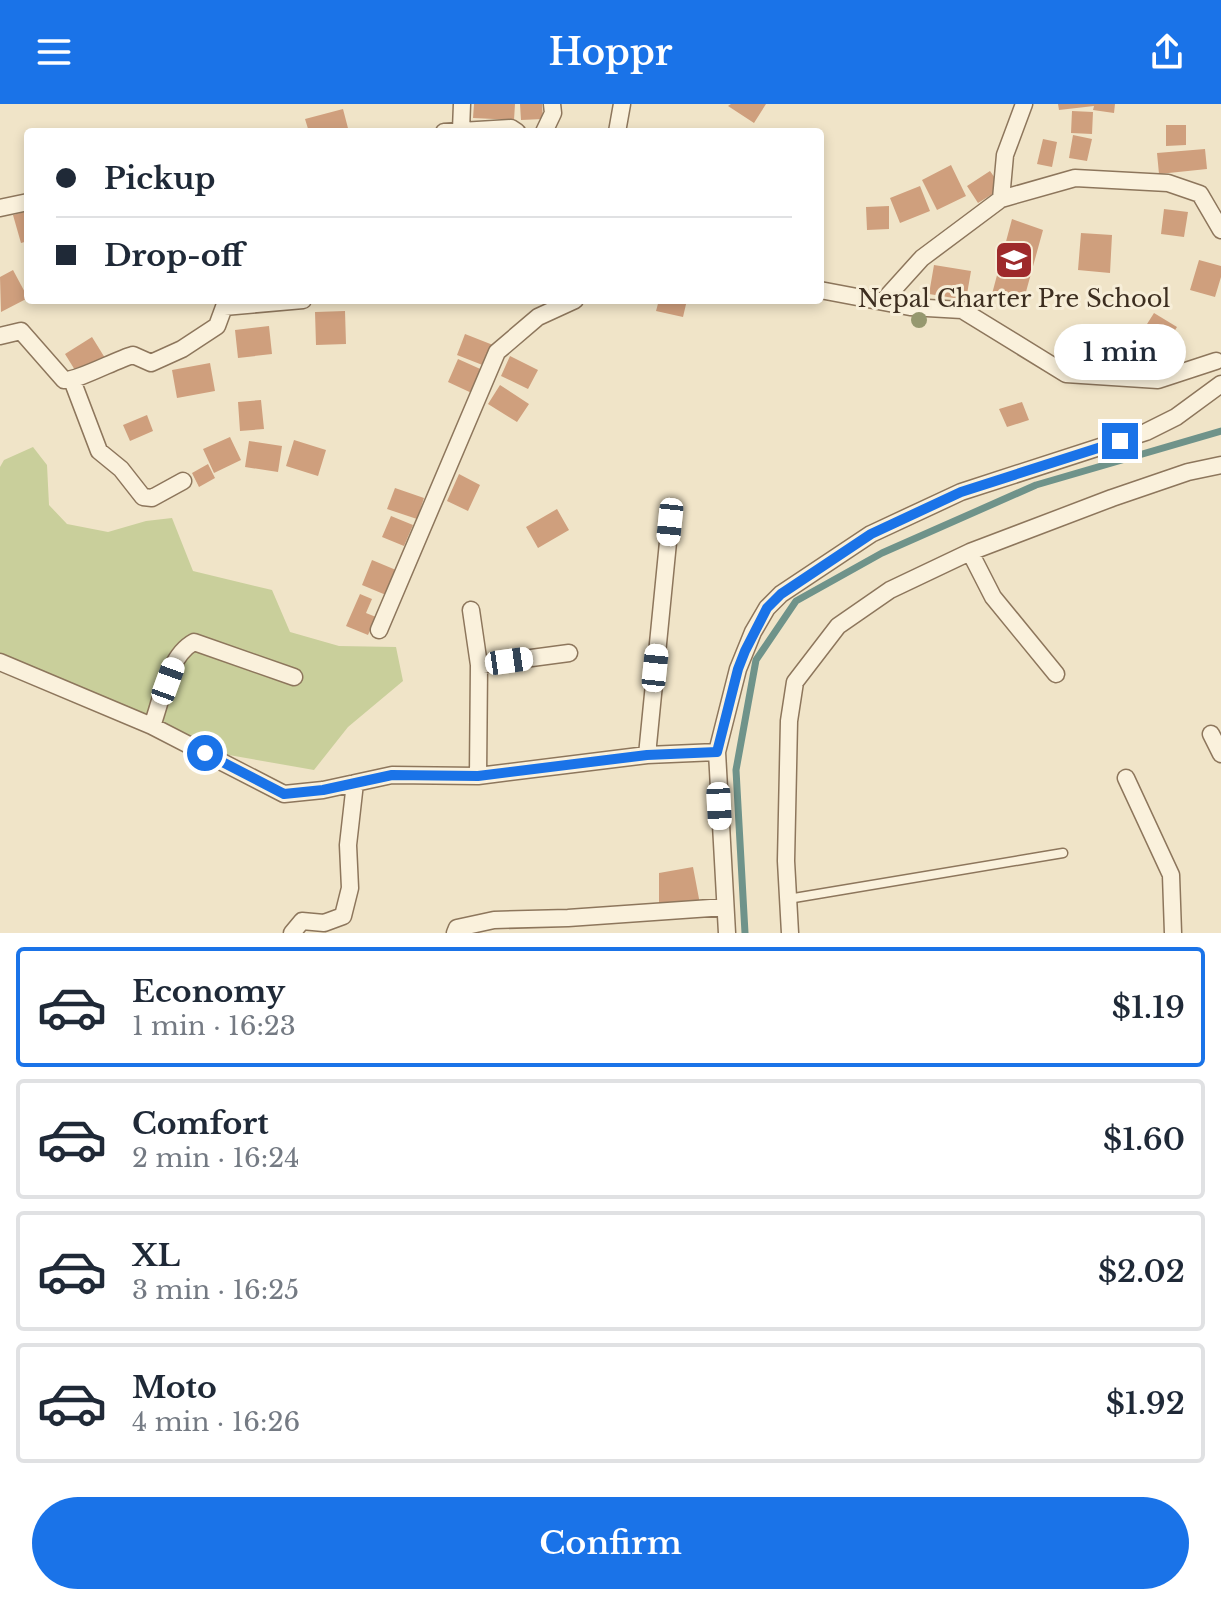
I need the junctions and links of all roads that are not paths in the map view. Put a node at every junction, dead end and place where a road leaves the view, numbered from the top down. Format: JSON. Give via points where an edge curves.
{"nodes":[{"id":1,"x":462,"y":104,"type":"edge"},
{"id":2,"x":552,"y":104,"type":"edge"},
{"id":3,"x":622,"y":104,"type":"edge"},
{"id":4,"x":1024,"y":104,"type":"edge"},
{"id":5,"x":453,"y":128,"type":"edge"},
{"id":6,"x":546,"y":128,"type":"edge"},
{"id":7,"x":618,"y":128,"type":"edge"},
{"id":8,"x":1001,"y":199,"type":"junction"},
{"id":9,"x":24,"y":203,"type":"edge"},
{"id":10,"x":0,"y":208,"type":"edge"},
{"id":11,"x":1221,"y":230,"type":"edge"},
{"id":12,"x":824,"y":291,"type":"edge"},
{"id":13,"x":884,"y":300,"type":"junction"},
{"id":14,"x":221,"y":304,"type":"edge"},
{"id":15,"x":566,"y":304,"type":"edge"},
{"id":16,"x":0,"y":336,"type":"edge"},
{"id":17,"x":1219,"y":362,"type":"edge"},
{"id":18,"x":72,"y":380,"type":"junction"},
{"id":19,"x":1221,"y":384,"type":"edge"},
{"id":20,"x":1221,"y":465,"type":"edge"},
{"id":21,"x":183,"y":481,"type":"dead end"},
{"id":22,"x":670,"y":522,"type":"dead end"},
{"id":23,"x":970,"y":552,"type":"junction"},
{"id":24,"x":471,"y":610,"type":"dead end"},
{"id":25,"x":379,"y":630,"type":"dead end"},
{"id":26,"x":569,"y":653,"type":"dead end"},
{"id":27,"x":0,"y":662,"type":"edge"},
{"id":28,"x":479,"y":665,"type":"junction"},
{"id":29,"x":1056,"y":674,"type":"dead end"},
{"id":30,"x":294,"y":677,"type":"dead end"},
{"id":31,"x":152,"y":726,"type":"junction"},
{"id":32,"x":1211,"y":734,"type":"dead end"},
{"id":33,"x":717,"y":752,"type":"junction"},
{"id":34,"x":1221,"y":754,"type":"edge"},
{"id":35,"x":647,"y":755,"type":"junction"},
{"id":36,"x":478,"y":776,"type":"junction"},
{"id":37,"x":1126,"y":778,"type":"dead end"},
{"id":38,"x":355,"y":783,"type":"junction"},
{"id":39,"x":1063,"y":853,"type":"dead end"},
{"id":40,"x":788,"y":899,"type":"junction"},
{"id":41,"x":725,"y":907,"type":"junction"},
{"id":42,"x":292,"y":933,"type":"edge"},
{"id":43,"x":455,"y":933,"type":"edge"},
{"id":44,"x":727,"y":933,"type":"edge"},
{"id":45,"x":790,"y":933,"type":"edge"},
{"id":46,"x":1173,"y":933,"type":"edge"}],
"edges":[{"from":1,"to":5,"type":"street"},
{"from":2,"to":6,"type":"street"},
{"from":3,"to":7,"type":"street"},
{"from":4,"to":8,"type":"street","via":[[1005,155]]},
{"from":8,"to":11,"type":"street","via":[[1075,178],[1168,183],[1200,194]]},
{"from":8,"to":13,"type":"street","via":[[922,258]]},
{"from":9,"to":10,"type":"street"},
{"from":12,"to":13,"type":"street"},
{"from":13,"to":17,"type":"street","via":[[962,310],[1066,374],[1158,380]]},
{"from":14,"to":18,"type":"street","via":[[217,326],[182,349],[151,363],[133,355]]},
{"from":15,"to":25,"type":"street","via":[[538,317],[497,352]]},
{"from":16,"to":18,"type":"street","via":[[21,331],[64,380]]},
{"from":18,"to":21,"type":"street","via":[[99,451],[143,497],[152,498]]},
{"from":19,"to":33,"type":"street","via":[[1146,432],[961,492],[871,534],[781,594],[753,632],[738,669]]},
{"from":20,"to":23,"type":"street","via":[[1188,472]]},
{"from":22,"to":35,"type":"street"},
{"from":23,"to":29,"type":"street","via":[[993,597]]},
{"from":23,"to":40,"type":"street","via":[[890,590],[838,626],[795,682],[789,721]]},
{"from":24,"to":28,"type":"street"},
{"from":26,"to":28,"type":"street"},
{"from":27,"to":31,"type":"street"},
{"from":28,"to":36,"type":"street"},
{"from":30,"to":31,"type":"street","via":[[194,642],[176,659]]},
{"from":31,"to":38,"type":"street","via":[[284,794]]},
{"from":32,"to":34,"type":"street"},
{"from":33,"to":35,"type":"street"},
{"from":33,"to":41,"type":"street"},
{"from":35,"to":36,"type":"street"},
{"from":36,"to":38,"type":"street","via":[[392,775]]},
{"from":37,"to":46,"type":"street","via":[[1171,875]]},
{"from":38,"to":42,"type":"street","via":[[348,845],[350,888],[343,916],[324,923],[302,921]]},
{"from":39,"to":40,"type":"lane"},
{"from":40,"to":45,"type":"street"},
{"from":41,"to":43,"type":"street","via":[[494,920],[457,928]]},
{"from":41,"to":44,"type":"street"}]}
